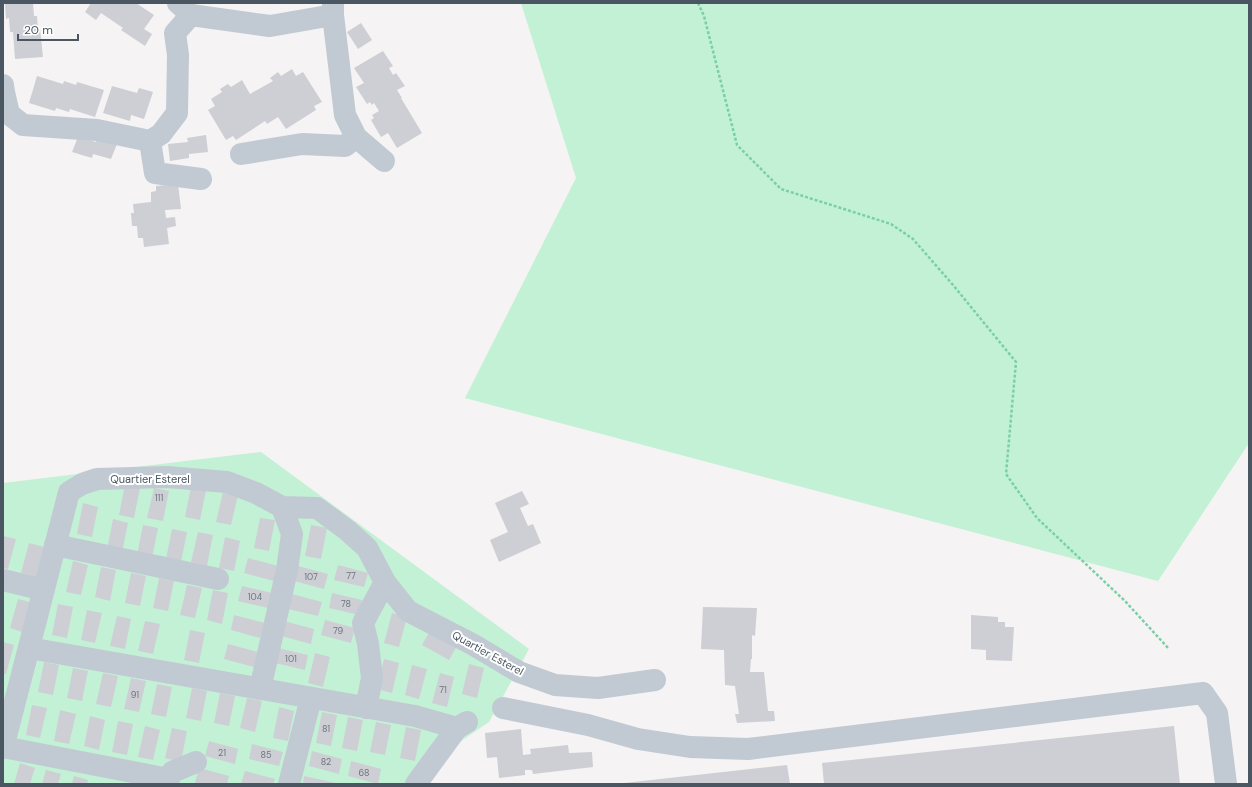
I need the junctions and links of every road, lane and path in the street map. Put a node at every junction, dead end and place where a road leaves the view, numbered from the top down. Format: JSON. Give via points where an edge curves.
{"nodes":[{"id":1,"x":698,"y":3,"type":"edge"},
{"id":2,"x":185,"y":9,"type":"edge"},
{"id":3,"x":333,"y":9,"type":"edge"},
{"id":4,"x":3,"y":85,"type":"edge"},
{"id":5,"x":356,"y":137,"type":"junction"},
{"id":6,"x":150,"y":141,"type":"junction"},
{"id":7,"x":242,"y":154,"type":"dead end"},
{"id":8,"x":384,"y":161,"type":"dead end"},
{"id":9,"x":201,"y":179,"type":"dead end"},
{"id":10,"x":282,"y":507,"type":"junction"},
{"id":11,"x":55,"y":545,"type":"junction"},
{"id":12,"x":218,"y":579,"type":"dead end"},
{"id":13,"x":3,"y":580,"type":"edge"},
{"id":14,"x":385,"y":582,"type":"junction"},
{"id":15,"x":44,"y":590,"type":"junction"},
{"id":16,"x":29,"y":648,"type":"junction"},
{"id":17,"x":1169,"y":649,"type":"dead end"},
{"id":18,"x":654,"y":680,"type":"dead end"},
{"id":19,"x":10,"y":689,"type":"edge"},
{"id":20,"x":260,"y":689,"type":"junction"},
{"id":21,"x":311,"y":698,"type":"junction"},
{"id":22,"x":366,"y":708,"type":"junction"},
{"id":23,"x":504,"y":708,"type":"dead end"},
{"id":24,"x":3,"y":747,"type":"edge"},
{"id":25,"x":196,"y":762,"type":"dead end"},
{"id":26,"x":168,"y":782,"type":"edge"},
{"id":27,"x":289,"y":784,"type":"edge"},
{"id":28,"x":416,"y":784,"type":"edge"},
{"id":29,"x":1226,"y":784,"type":"edge"}],
"edges":[{"from":1,"to":17,"type":"path","via":[[704,16],[737,145],[781,189],[891,224],[913,239],[953,285],[1016,362],[1006,474],[1037,518],[1125,601]]},
{"from":2,"to":3,"type":"street","via":[[270,26]]},
{"from":2,"to":6,"type":"street","via":[[175,33],[178,55],[177,113],[161,134]]},
{"from":3,"to":5,"type":"street","via":[[345,115]]},
{"from":4,"to":6,"type":"street","via":[[9,114],[23,125],[96,130]]},
{"from":5,"to":7,"type":"street","via":[[344,146],[302,144]]},
{"from":5,"to":8,"type":"street"},
{"from":6,"to":9,"type":"street","via":[[155,173]]},
{"from":10,"to":11,"type":"street","name":"Quartier Esterel","via":[[256,493],[226,482],[167,477],[97,479],[69,492]]},
{"from":10,"to":14,"type":"street","name":"Quartier Esterel","via":[[317,508],[367,548]]},
{"from":10,"to":20,"type":"street","via":[[292,534],[287,570]]},
{"from":11,"to":12,"type":"street"},
{"from":11,"to":15,"type":"street","name":"Quartier Esterel"},
{"from":13,"to":15,"type":"street"},
{"from":14,"to":18,"type":"street","name":"Quartier Esterel","via":[[408,611],[519,672],[555,685],[598,688]]},
{"from":14,"to":22,"type":"street","via":[[363,624],[372,678]]},
{"from":15,"to":16,"type":"street","name":"Quartier Esterel"},
{"from":16,"to":19,"type":"street","name":"Quartier Esterel"},
{"from":16,"to":20,"type":"street"},
{"from":19,"to":24,"type":"street","name":"Quartier Esterel"},
{"from":20,"to":21,"type":"street"},
{"from":21,"to":22,"type":"street"},
{"from":21,"to":27,"type":"street"},
{"from":22,"to":28,"type":"street","via":[[462,725]]},
{"from":23,"to":29,"type":"street","via":[[588,725],[638,739],[690,747],[748,749],[1203,693],[1217,713]]},
{"from":24,"to":26,"type":"street","name":"Quartier Esterel"},
{"from":25,"to":26,"type":"street","name":"Quartier Esterel","via":[[172,772]]}]}
